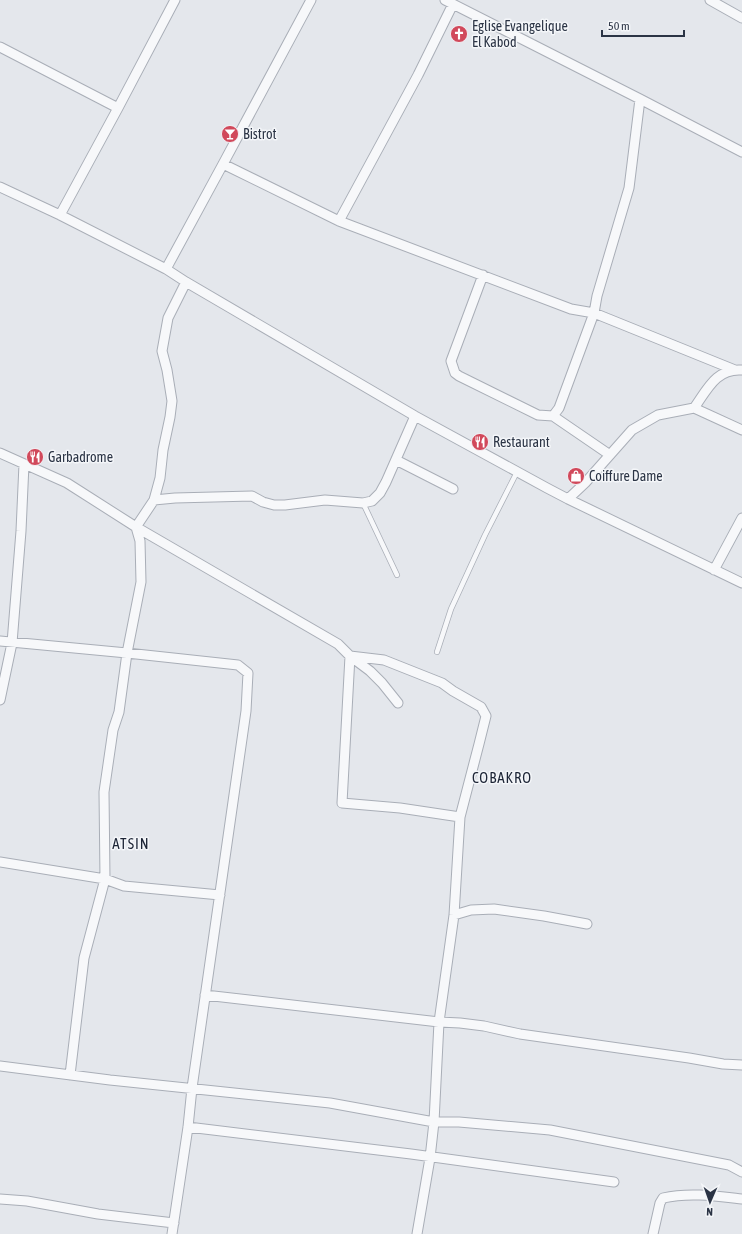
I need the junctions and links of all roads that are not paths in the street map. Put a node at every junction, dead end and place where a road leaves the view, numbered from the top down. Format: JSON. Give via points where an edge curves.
{"nodes":[{"id":1,"x":175,"y":0,"type":"edge"},
{"id":2,"x":310,"y":0,"type":"edge"},
{"id":3,"x":710,"y":0,"type":"edge"},
{"id":4,"x":449,"y":2,"type":"edge"},
{"id":5,"x":742,"y":18,"type":"edge"},
{"id":6,"x":0,"y":47,"type":"edge"},
{"id":7,"x":640,"y":99,"type":"junction"},
{"id":8,"x":118,"y":108,"type":"junction"},
{"id":9,"x":742,"y":152,"type":"edge"},
{"id":10,"x":224,"y":164,"type":"junction"},
{"id":11,"x":0,"y":187,"type":"edge"},
{"id":12,"x":60,"y":215,"type":"junction"},
{"id":13,"x":339,"y":221,"type":"junction"},
{"id":14,"x":166,"y":269,"type":"junction"},
{"id":15,"x":482,"y":275,"type":"junction"},
{"id":16,"x":186,"y":282,"type":"junction"},
{"id":17,"x":594,"y":313,"type":"junction"},
{"id":18,"x":739,"y":370,"type":"edge"},
{"id":19,"x":694,"y":408,"type":"junction"},
{"id":20,"x":415,"y":416,"type":"junction"},
{"id":21,"x":553,"y":416,"type":"junction"},
{"id":22,"x":742,"y":430,"type":"edge"},
{"id":23,"x":0,"y":453,"type":"edge"},
{"id":24,"x":610,"y":455,"type":"junction"},
{"id":25,"x":396,"y":460,"type":"junction"},
{"id":26,"x":24,"y":464,"type":"junction"},
{"id":27,"x":517,"y":472,"type":"junction"},
{"id":28,"x":453,"y":490,"type":"dead end"},
{"id":29,"x":568,"y":499,"type":"junction"},
{"id":30,"x":154,"y":500,"type":"junction"},
{"id":31,"x":363,"y":504,"type":"junction"},
{"id":32,"x":742,"y":518,"type":"edge"},
{"id":33,"x":136,"y":527,"type":"junction"},
{"id":34,"x":714,"y":570,"type":"junction"},
{"id":35,"x":397,"y":575,"type":"dead end"},
{"id":36,"x":742,"y":583,"type":"edge"},
{"id":37,"x":0,"y":641,"type":"edge"},
{"id":38,"x":12,"y":643,"type":"junction"},
{"id":39,"x":438,"y":652,"type":"dead end"},
{"id":40,"x":128,"y":653,"type":"junction"},
{"id":41,"x":350,"y":656,"type":"junction"},
{"id":42,"x":0,"y":700,"type":"edge"},
{"id":43,"x":398,"y":703,"type":"dead end"},
{"id":44,"x":460,"y":817,"type":"junction"},
{"id":45,"x":0,"y":862,"type":"edge"},
{"id":46,"x":105,"y":879,"type":"junction"},
{"id":47,"x":220,"y":894,"type":"junction"},
{"id":48,"x":454,"y":915,"type":"junction"},
{"id":49,"x":586,"y":924,"type":"dead end"},
{"id":50,"x":205,"y":996,"type":"junction"},
{"id":51,"x":439,"y":1022,"type":"junction"},
{"id":52,"x":742,"y":1065,"type":"edge"},
{"id":53,"x":0,"y":1066,"type":"edge"},
{"id":54,"x":70,"y":1075,"type":"junction"},
{"id":55,"x":192,"y":1088,"type":"junction"},
{"id":56,"x":434,"y":1122,"type":"junction"},
{"id":57,"x":188,"y":1127,"type":"junction"},
{"id":58,"x":430,"y":1158,"type":"junction"},
{"id":59,"x":742,"y":1172,"type":"edge"},
{"id":60,"x":614,"y":1182,"type":"dead end"},
{"id":61,"x":0,"y":1198,"type":"edge"},
{"id":62,"x":742,"y":1199,"type":"edge"},
{"id":63,"x":174,"y":1223,"type":"junction"},
{"id":64,"x":172,"y":1234,"type":"edge"},
{"id":65,"x":418,"y":1234,"type":"edge"},
{"id":66,"x":653,"y":1234,"type":"edge"}],
"edges":[{"from":1,"to":8,"type":"street"},
{"from":2,"to":10,"type":"street"},
{"from":3,"to":5,"type":"street"},
{"from":4,"to":7,"type":"street"},
{"from":4,"to":13,"type":"street","via":[[418,75]]},
{"from":6,"to":8,"type":"street"},
{"from":7,"to":9,"type":"street"},
{"from":7,"to":17,"type":"street","via":[[629,188]]},
{"from":8,"to":12,"type":"street"},
{"from":10,"to":13,"type":"street"},
{"from":10,"to":14,"type":"street"},
{"from":11,"to":12,"type":"street"},
{"from":12,"to":14,"type":"street"},
{"from":13,"to":15,"type":"street"},
{"from":14,"to":16,"type":"street"},
{"from":15,"to":17,"type":"street","via":[[571,309]]},
{"from":15,"to":21,"type":"street","via":[[451,361],[455,373],[538,415]]},
{"from":16,"to":20,"type":"street"},
{"from":16,"to":30,"type":"street","via":[[168,318],[162,351],[172,401]]},
{"from":17,"to":18,"type":"street"},
{"from":17,"to":21,"type":"street","via":[[559,408]]},
{"from":18,"to":19,"type":"street","via":[[717,377]]},
{"from":19,"to":22,"type":"street"},
{"from":19,"to":24,"type":"street","via":[[658,415],[632,430]]},
{"from":20,"to":25,"type":"street"},
{"from":20,"to":27,"type":"street"},
{"from":21,"to":24,"type":"street"},
{"from":23,"to":26,"type":"street"},
{"from":24,"to":29,"type":"street"},
{"from":25,"to":28,"type":"street"},
{"from":25,"to":31,"type":"street","via":[[380,493],[372,501]]},
{"from":26,"to":33,"type":"street","via":[[67,483]]},
{"from":26,"to":38,"type":"street"},
{"from":27,"to":29,"type":"street"},
{"from":27,"to":39,"type":"lane","via":[[451,609]]},
{"from":29,"to":34,"type":"street"},
{"from":30,"to":31,"type":"street","via":[[252,496],[274,504],[325,500]]},
{"from":30,"to":33,"type":"street"},
{"from":31,"to":35,"type":"lane"},
{"from":32,"to":34,"type":"street"},
{"from":33,"to":40,"type":"street","via":[[140,541],[140,582]]},
{"from":33,"to":41,"type":"street","via":[[338,644]]},
{"from":34,"to":36,"type":"street"},
{"from":37,"to":38,"type":"street"},
{"from":38,"to":40,"type":"street"},
{"from":38,"to":42,"type":"street"},
{"from":40,"to":46,"type":"street","via":[[104,792]]},
{"from":40,"to":47,"type":"street","via":[[238,665],[248,672],[246,711]]},
{"from":41,"to":43,"type":"street","via":[[370,671]]},
{"from":41,"to":44,"type":"street","via":[[384,660],[442,683],[481,707],[486,716]]},
{"from":41,"to":44,"type":"street","via":[[342,803]]},
{"from":44,"to":48,"type":"street"},
{"from":45,"to":46,"type":"street"},
{"from":46,"to":47,"type":"street","via":[[124,886]]},
{"from":46,"to":54,"type":"street","via":[[84,958]]},
{"from":47,"to":50,"type":"street"},
{"from":48,"to":49,"type":"street","via":[[471,910],[494,909]]},
{"from":48,"to":51,"type":"street"},
{"from":50,"to":51,"type":"street"},
{"from":50,"to":55,"type":"street"},
{"from":51,"to":52,"type":"street","via":[[484,1026],[520,1034]]},
{"from":51,"to":56,"type":"street"},
{"from":53,"to":54,"type":"street"},
{"from":54,"to":55,"type":"street"},
{"from":55,"to":56,"type":"street","via":[[330,1103]]},
{"from":55,"to":57,"type":"street"},
{"from":56,"to":58,"type":"street"},
{"from":56,"to":59,"type":"street","via":[[550,1130],[729,1165]]},
{"from":57,"to":58,"type":"street"},
{"from":57,"to":63,"type":"street"},
{"from":58,"to":60,"type":"street"},
{"from":58,"to":65,"type":"street"},
{"from":61,"to":63,"type":"street"},
{"from":62,"to":66,"type":"street","via":[[678,1195],[663,1198]]},
{"from":63,"to":64,"type":"street"}]}
